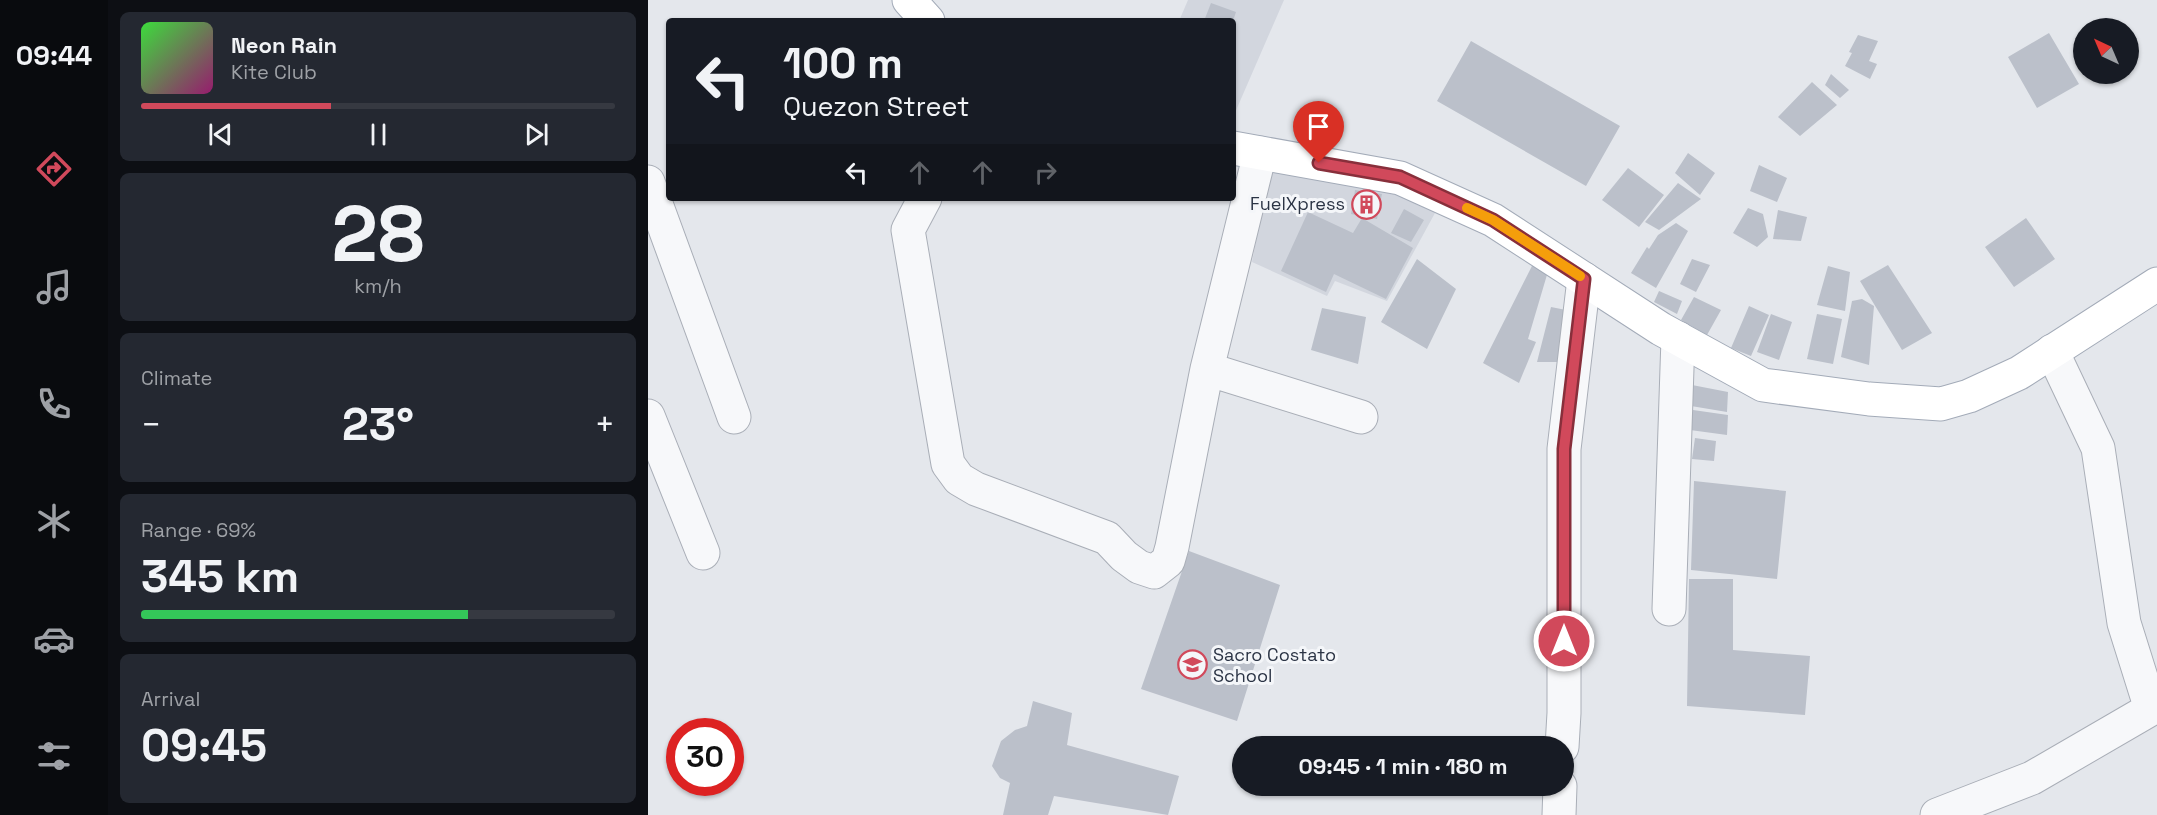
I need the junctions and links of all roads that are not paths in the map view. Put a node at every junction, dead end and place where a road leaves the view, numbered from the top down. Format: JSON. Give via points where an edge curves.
{"nodes":[{"id":1,"x":909,"y":0,"type":"edge"},
{"id":2,"x":925,"y":18,"type":"edge"},
{"id":3,"x":1246,"y":150,"type":"edge"},
{"id":4,"x":648,"y":182,"type":"edge"},
{"id":5,"x":923,"y":201,"type":"edge"},
{"id":6,"x":1584,"y":279,"type":"junction"},
{"id":7,"x":2157,"y":284,"type":"edge"},
{"id":8,"x":1678,"y":338,"type":"junction"},
{"id":9,"x":2052,"y":351,"type":"junction"},
{"id":10,"x":1207,"y":369,"type":"junction"},
{"id":11,"x":648,"y":416,"type":"edge"},
{"id":12,"x":734,"y":417,"type":"dead end"},
{"id":13,"x":1361,"y":417,"type":"dead end"},
{"id":14,"x":704,"y":553,"type":"dead end"},
{"id":15,"x":1669,"y":609,"type":"dead end"},
{"id":16,"x":1563,"y":736,"type":"edge"},
{"id":17,"x":1560,"y":796,"type":"edge"},
{"id":18,"x":1559,"y":815,"type":"edge"},
{"id":19,"x":1937,"y":815,"type":"edge"}],
"edges":[{"from":1,"to":2,"type":"main road"},
{"from":3,"to":6,"type":"main road","via":[[1400,177],[1493,220]]},
{"from":3,"to":10,"type":"street"},
{"from":4,"to":12,"type":"street"},
{"from":5,"to":10,"type":"street","via":[[908,230],[948,464],[959,479],[1107,538],[1139,567],[1154,572],[1168,561],[1172,547]]},
{"from":6,"to":8,"type":"main road"},
{"from":6,"to":16,"type":"street","via":[[1564,449]]},
{"from":7,"to":9,"type":"main road"},
{"from":8,"to":9,"type":"main road","via":[[1763,385],[1941,404],[2019,373]]},
{"from":8,"to":15,"type":"street"},
{"from":9,"to":19,"type":"street","via":[[2098,448],[2124,623],[2151,709],[2032,778]]},
{"from":10,"to":13,"type":"street"},
{"from":11,"to":14,"type":"street"},
{"from":17,"to":18,"type":"street"}]}
